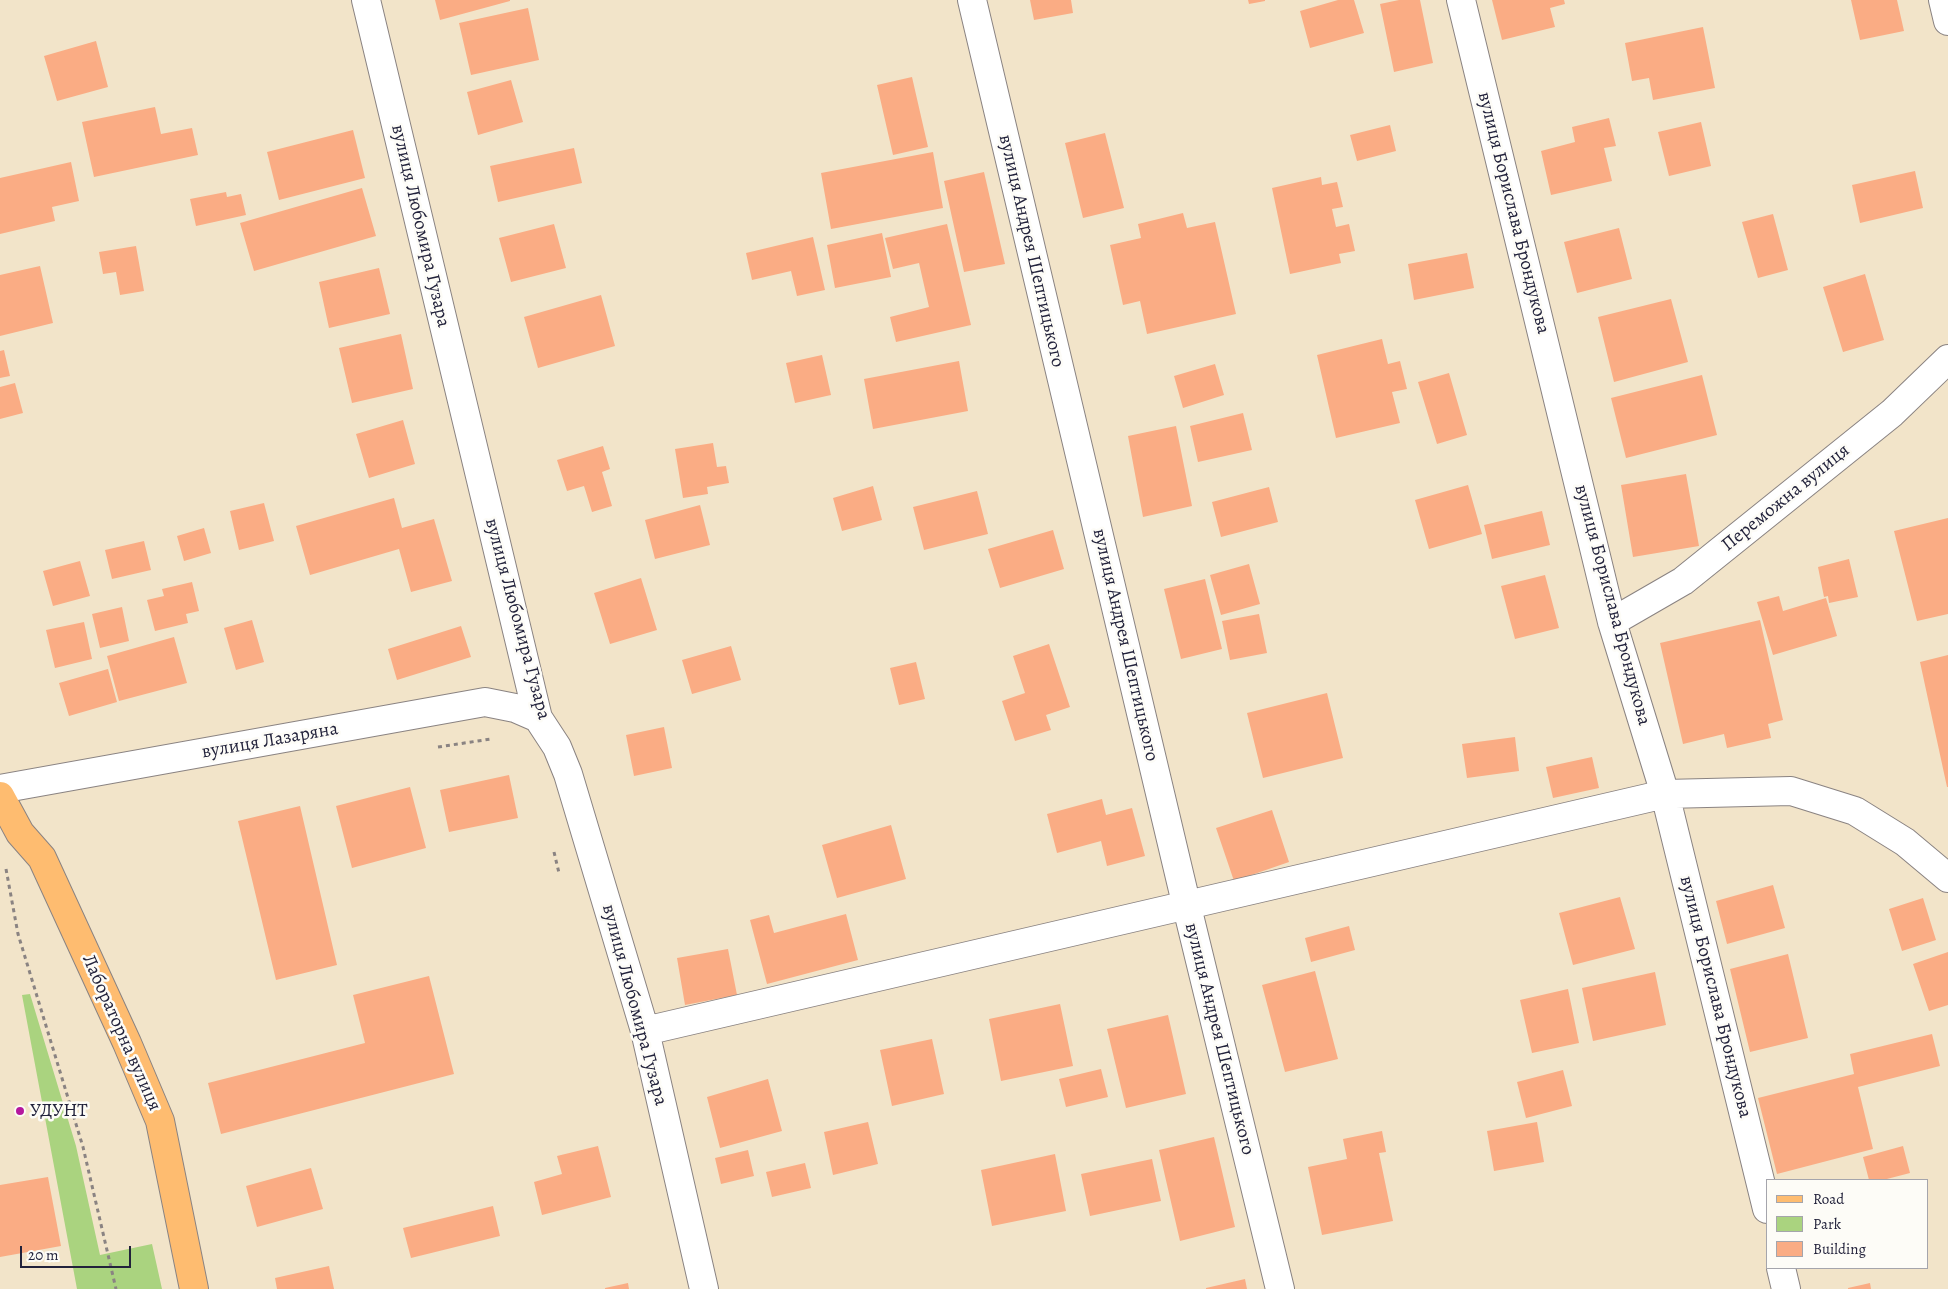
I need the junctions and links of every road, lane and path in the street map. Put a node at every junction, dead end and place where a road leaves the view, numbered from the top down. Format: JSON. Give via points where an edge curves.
{"nodes":[{"id":1,"x":366,"y":0,"type":"edge"},
{"id":2,"x":972,"y":0,"type":"edge"},
{"id":3,"x":1461,"y":0,"type":"edge"},
{"id":4,"x":1943,"y":0,"type":"edge"},
{"id":5,"x":1948,"y":21,"type":"edge"},
{"id":6,"x":1948,"y":359,"type":"edge"},
{"id":7,"x":1612,"y":622,"type":"junction"},
{"id":8,"x":538,"y":718,"type":"junction"},
{"id":9,"x":494,"y":738,"type":"dead end"},
{"id":10,"x":436,"y":747,"type":"dead end"},
{"id":11,"x":0,"y":790,"type":"edge"},
{"id":12,"x":1665,"y":794,"type":"junction"},
{"id":13,"x":0,"y":796,"type":"edge"},
{"id":14,"x":552,"y":846,"type":"dead end"},
{"id":15,"x":4,"y":860,"type":"dead end"},
{"id":16,"x":559,"y":873,"type":"dead end"},
{"id":17,"x":1948,"y":878,"type":"edge"},
{"id":18,"x":1187,"y":907,"type":"junction"},
{"id":19,"x":645,"y":1032,"type":"junction"},
{"id":20,"x":1766,"y":1205,"type":"edge"},
{"id":21,"x":1781,"y":1269,"type":"edge"},
{"id":22,"x":116,"y":1289,"type":"edge"},
{"id":23,"x":194,"y":1289,"type":"edge"},
{"id":24,"x":704,"y":1289,"type":"edge"},
{"id":25,"x":1280,"y":1289,"type":"edge"},
{"id":26,"x":1786,"y":1289,"type":"edge"}],
"edges":[{"from":1,"to":8,"type":"street","name":"вулиця Любомира Гузара"},
{"from":2,"to":18,"type":"street","name":"вулиця Андрея Шептицького"},
{"from":3,"to":7,"type":"street","name":"вулиця Борислава Брондукова"},
{"from":4,"to":5,"type":"street"},
{"from":6,"to":7,"type":"street","name":"Переможна вулиця","via":[[1892,413],[1683,581]]},
{"from":7,"to":12,"type":"street","name":"вулиця Борислава Брондукова"},
{"from":8,"to":11,"type":"street","name":"вулиця Лазаряна","via":[[515,708],[485,702]]},
{"from":8,"to":19,"type":"street","name":"вулиця Любомира Гузара","via":[[557,747],[568,774]]},
{"from":9,"to":10,"type":"path"},
{"from":12,"to":17,"type":"street","via":[[1791,791],[1855,811],[1905,842]]},
{"from":12,"to":18,"type":"street"},
{"from":12,"to":20,"type":"street","name":"вулиця Борислава Брондукова"},
{"from":13,"to":23,"type":"main road","name":"Лабораторна вулиця","via":[[20,833],[42,858],[160,1121]]},
{"from":14,"to":16,"type":"path"},
{"from":15,"to":22,"type":"path","via":[[18,934],[83,1147]]},
{"from":18,"to":19,"type":"street"},
{"from":18,"to":25,"type":"street","name":"вулиця Андрея Шептицького"},
{"from":19,"to":24,"type":"street","name":"вулиця Любомира Гузара"},
{"from":21,"to":26,"type":"street"}]}
